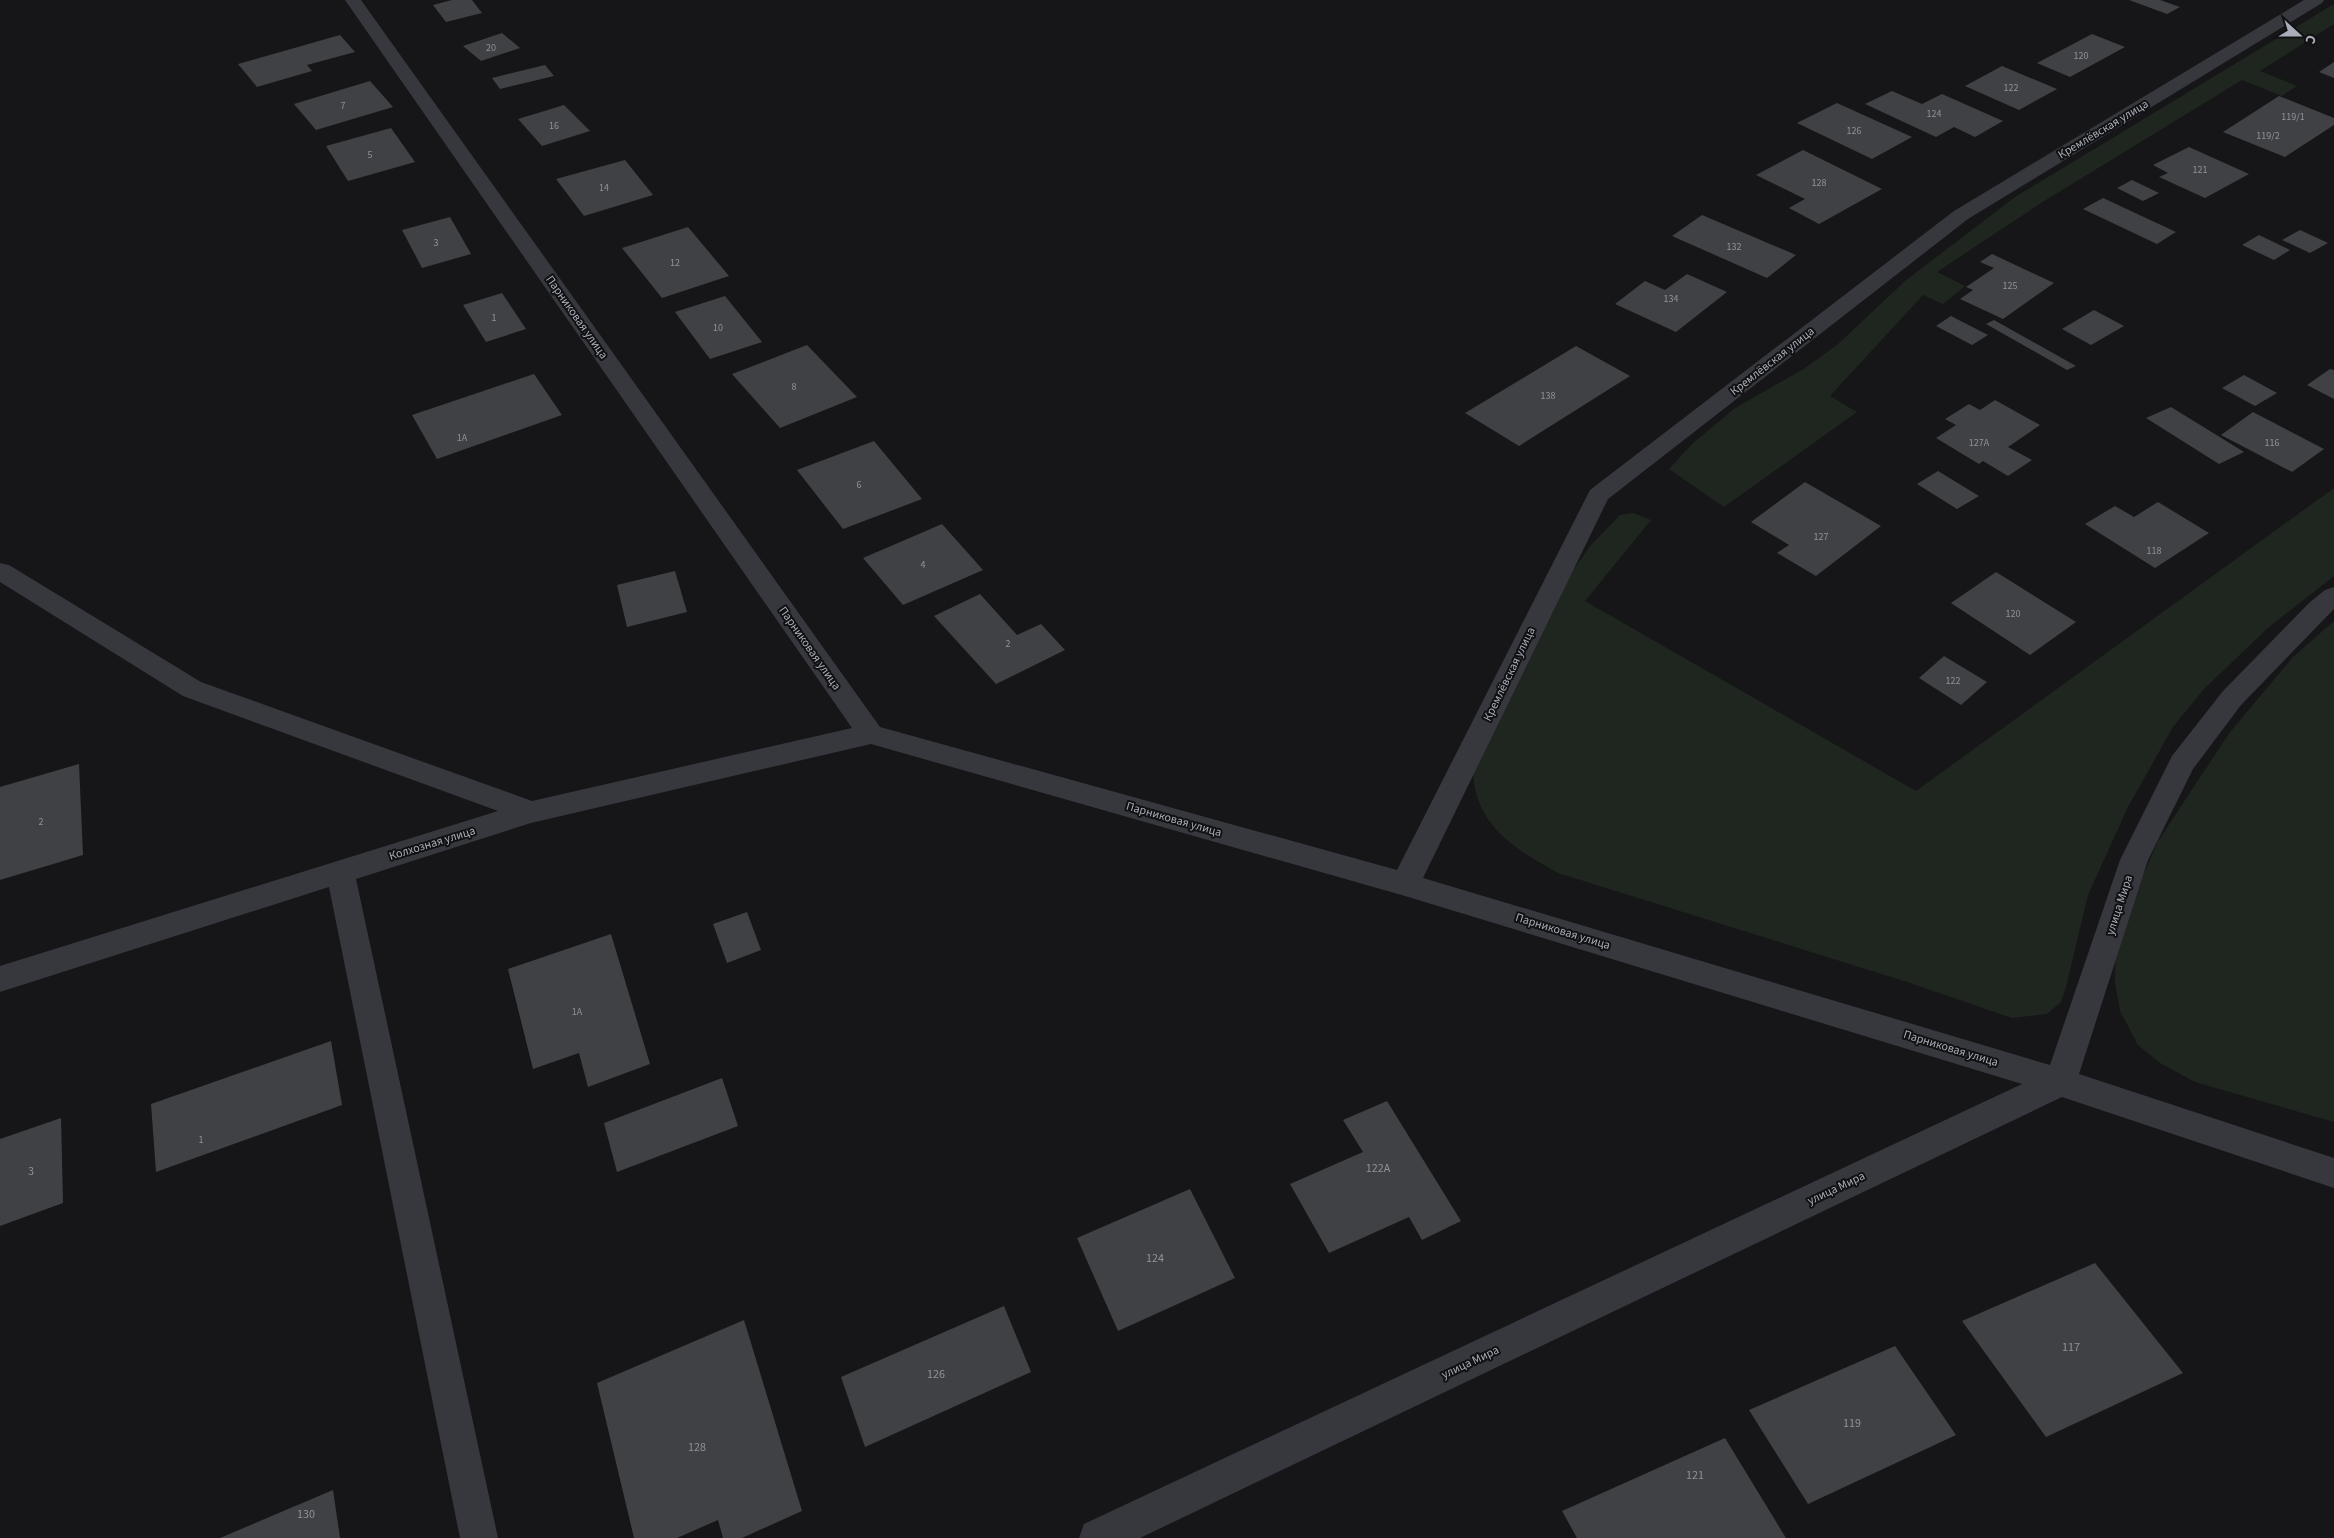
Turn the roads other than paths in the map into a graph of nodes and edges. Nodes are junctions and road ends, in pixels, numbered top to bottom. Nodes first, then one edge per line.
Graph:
1 (353, 0) edge
2 (2316, 0) edge
3 (0, 570) edge
4 (2334, 596) edge
5 (870, 734) junction
6 (531, 812) junction
7 (340, 872) junction
8 (1405, 884) junction
9 (0, 979) edge
10 (2060, 1082) junction
11 (2334, 1174) edge
12 (479, 1538) edge
13 (1098, 1538) edge

1 - 5 street, Парниковая улица
2 - 8 street, Кремлёвская улица
3 - 6 street
4 - 10 street, улица Мира
5 - 6 street, Колхозная улица
5 - 8 street, Парниковая улица
6 - 7 street, Колхозная улица
7 - 9 street, Колхозная улица
7 - 12 street
8 - 10 street, Парниковая улица
10 - 11 street, Парниковая улица
10 - 13 street, улица Мира

